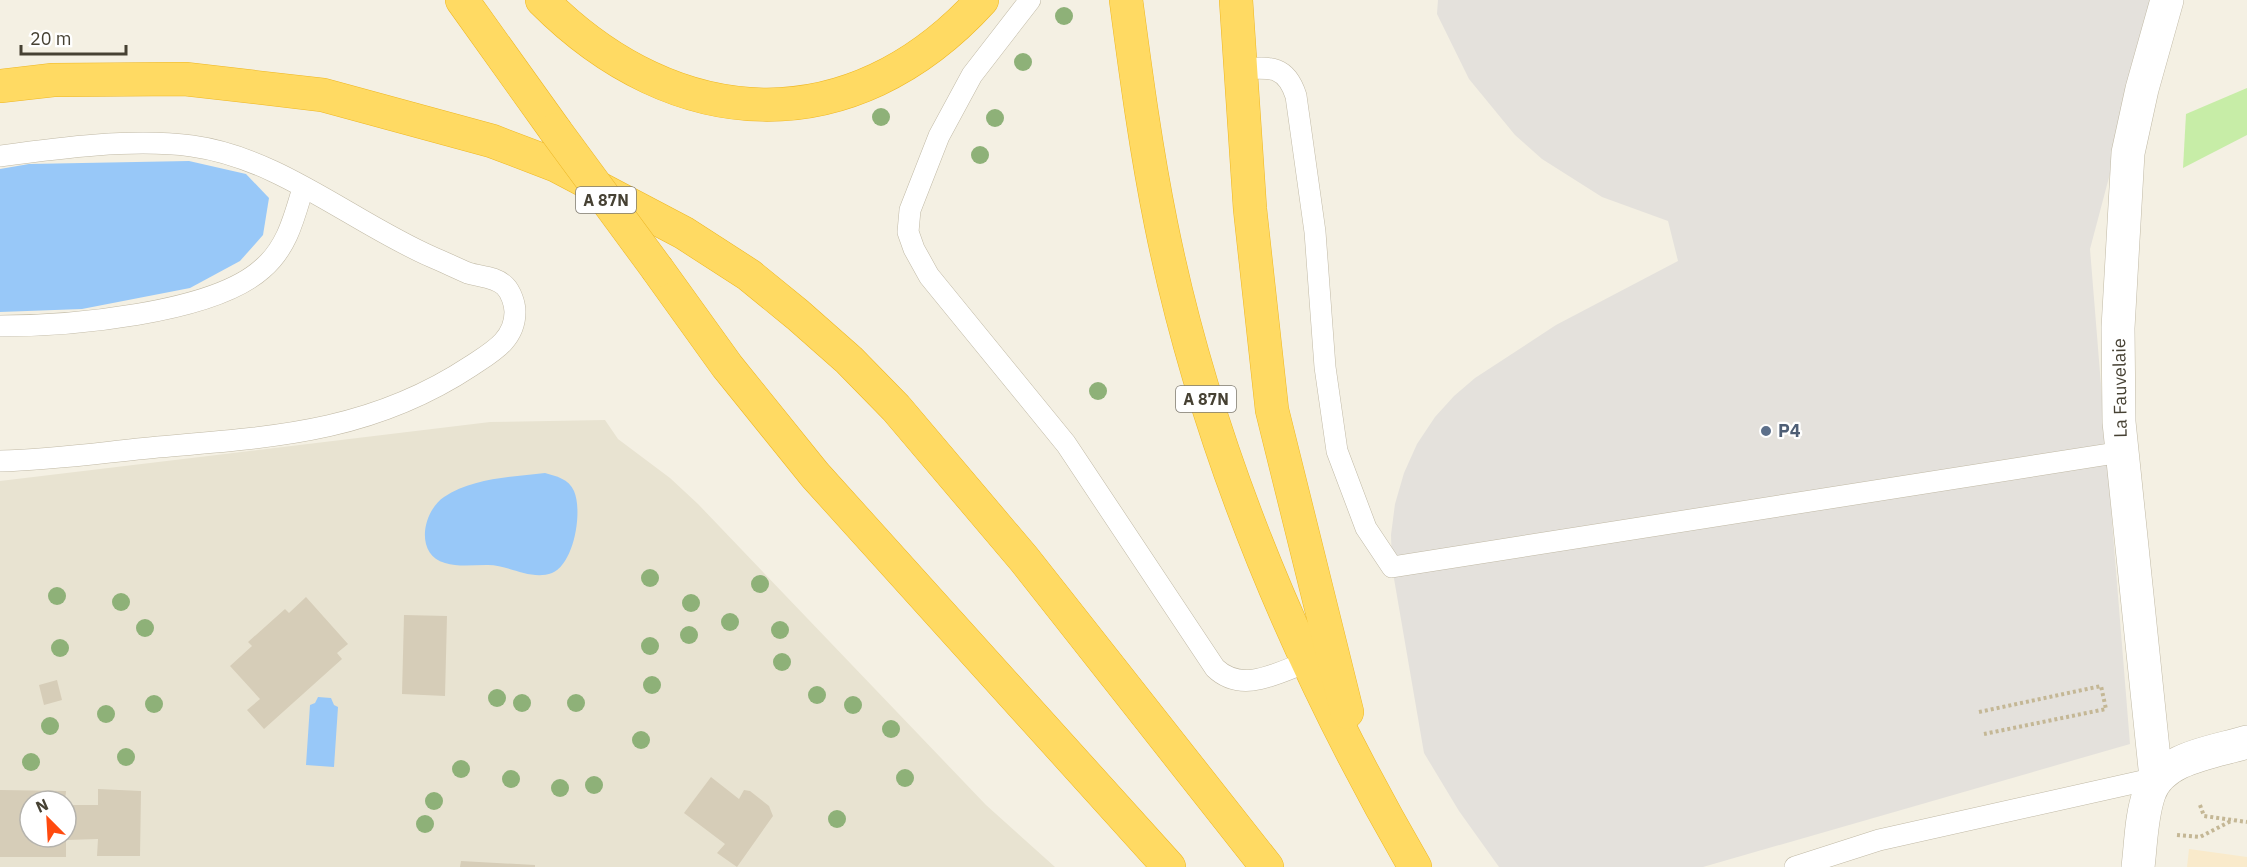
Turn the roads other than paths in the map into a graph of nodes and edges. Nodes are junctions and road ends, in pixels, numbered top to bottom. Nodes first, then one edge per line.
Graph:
1 (462, 0) edge
2 (542, 0) edge
3 (982, 0) edge
4 (1030, 0) edge
5 (1126, 0) edge
6 (1236, 0) edge
7 (2167, 0) edge
8 (1241, 69) junction
9 (0, 86) edge
10 (0, 156) edge
11 (303, 188) junction
12 (0, 326) edge
13 (2122, 452) junction
14 (0, 461) edge
15 (1307, 662) junction
16 (2247, 742) edge
17 (1364, 775) junction
18 (2156, 778) junction
19 (1169, 867) edge
20 (1267, 867) edge
21 (1415, 867) edge
22 (1796, 867) edge
23 (2138, 867) edge

1 - 19 highway, A 87N, bridge
2 - 3 highway
4 - 15 lane
5 - 15 highway, A 87N
6 - 8 highway
7 - 13 street, La Fauvelaie
8 - 13 lane
8 - 17 highway
9 - 20 highway
10 - 11 lane
11 - 12 lane
11 - 14 lane
13 - 18 street, La Fauvelaie
15 - 17 highway, A 87N
16 - 18 street
17 - 21 highway, A 87N
18 - 22 lane
18 - 23 street

